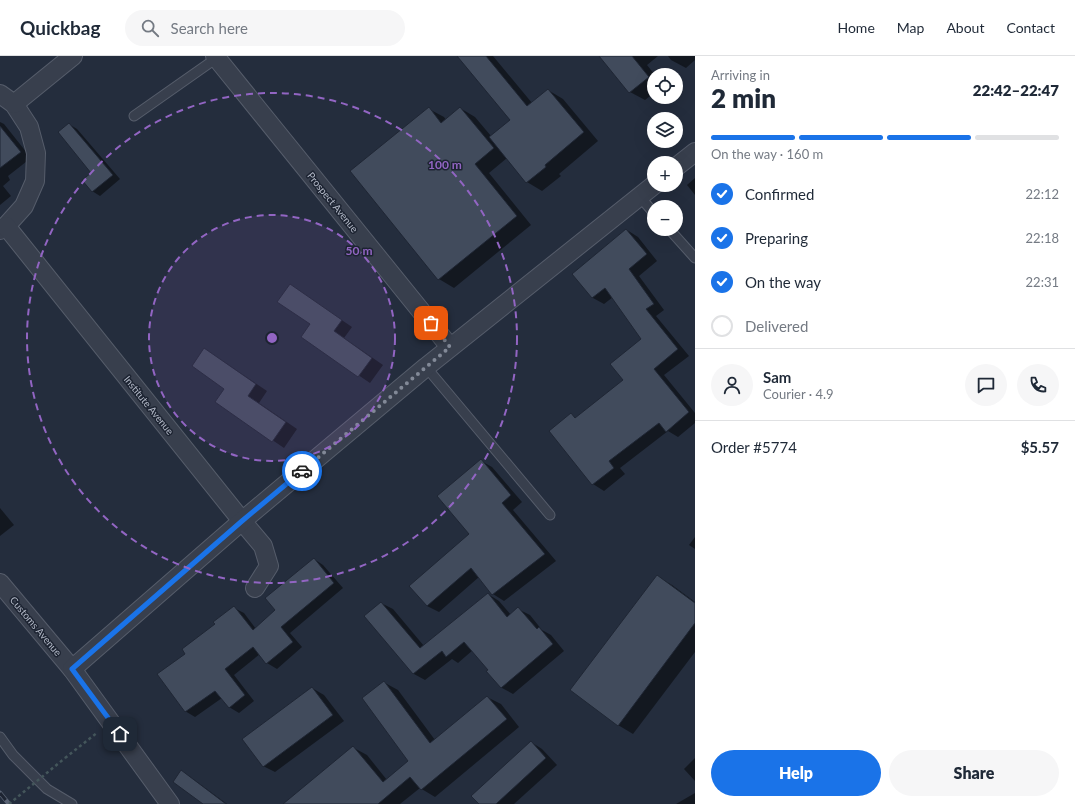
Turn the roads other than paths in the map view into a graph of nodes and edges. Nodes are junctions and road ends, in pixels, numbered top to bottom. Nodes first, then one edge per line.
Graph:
1 (73, 56) edge
2 (217, 57) edge
3 (7, 99) edge
4 (134, 116) dead end
5 (695, 152) edge
6 (683, 161) edge
7 (647, 190) edge
8 (639, 196) junction
9 (647, 205) edge
10 (3, 228) edge
11 (675, 236) edge
12 (695, 258) edge
13 (450, 347) junction
14 (426, 367) junction
15 (550, 515) dead end
16 (242, 521) junction
17 (0, 583) edge
18 (255, 588) dead end
19 (72, 669) junction
20 (0, 737) edge
21 (72, 804) edge
22 (170, 804) edge

1 - 3 street
2 - 4 lane
2 - 13 street, Prospect Avenue
3 - 10 street
5 - 6 street
7 - 8 street
8 - 9 lane
8 - 13 street
10 - 16 street, Institute Avenue
11 - 12 lane
13 - 14 street
14 - 15 lane
14 - 16 street
16 - 18 street, Institute Avenue
16 - 19 street
17 - 19 street, Customs Avenue
19 - 22 street, Customs Avenue
20 - 21 lane

